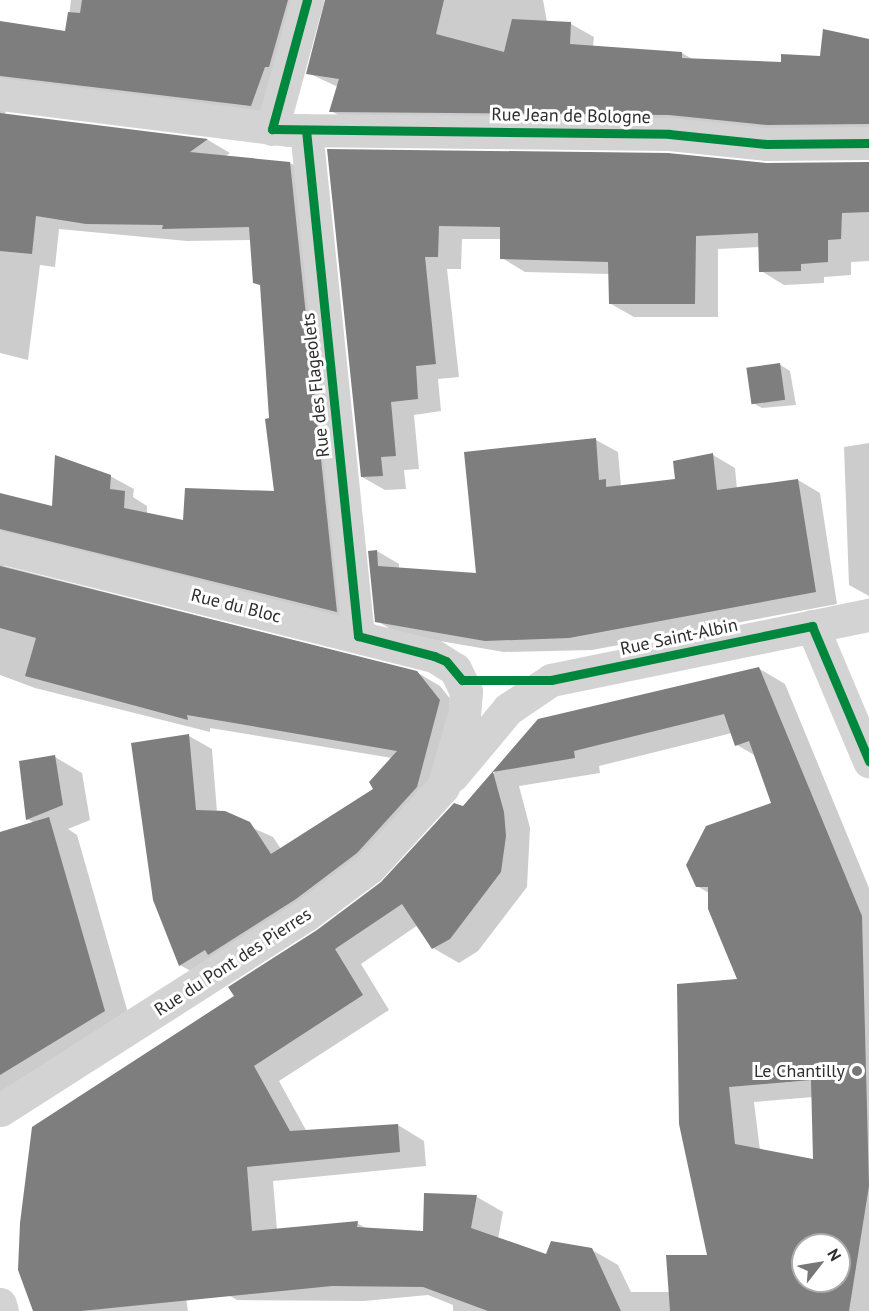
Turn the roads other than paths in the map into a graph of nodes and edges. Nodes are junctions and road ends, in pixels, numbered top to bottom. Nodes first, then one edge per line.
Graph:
1 (307, 0) edge
2 (0, 94) edge
3 (272, 129) junction
4 (306, 130) junction
5 (869, 143) edge
6 (0, 547) edge
7 (869, 615) edge
8 (812, 626) junction
9 (358, 636) junction
10 (462, 680) joint
11 (552, 680) joint
12 (869, 761) edge
13 (443, 787) junction
14 (0, 1110) edge
15 (0, 1304) edge
16 (2, 1311) edge

1 - 3 street
2 - 3 street, Rue Jean de Bologne
3 - 4 street, Rue Jean de Bologne
4 - 5 street, Rue Jean de Bologne
4 - 9 street, Rue des Flageolets
6 - 9 street, Rue du Bloc
7 - 8 street, Rue Saint-Albin
8 - 11 street, Rue Saint-Albin
8 - 12 street
9 - 10 street, Rue du Bloc
10 - 13 street, Rue du Pont des Pierres
11 - 13 street, Rue du Pont des Pierres
13 - 14 street, Rue du Pont des Pierres
15 - 16 street

